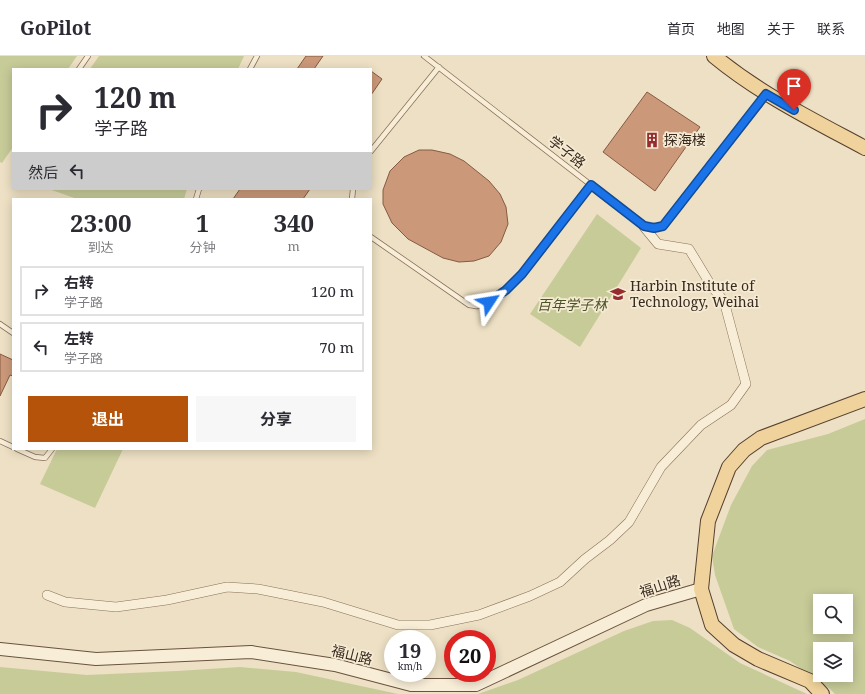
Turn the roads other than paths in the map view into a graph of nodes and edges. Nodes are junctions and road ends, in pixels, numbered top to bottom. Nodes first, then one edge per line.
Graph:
1 (88, 56) edge
2 (256, 56) edge
3 (424, 56) edge
4 (714, 56) edge
5 (439, 67) junction
6 (80, 68) edge
7 (250, 68) edge
8 (766, 94) junction
9 (865, 148) edge
10 (372, 150) edge
11 (591, 185) junction
12 (644, 227) dead end
13 (372, 238) edge
14 (0, 324) edge
15 (12, 332) edge
16 (865, 399) edge
17 (0, 441) edge
18 (12, 447) edge
19 (19, 450) edge
20 (51, 450) edge
21 (701, 589) junction
22 (47, 595) dead end
23 (0, 649) edge
24 (822, 694) edge

1 - 6 lane
2 - 7 lane
3 - 5 lane, 学子路
4 - 8 main road
5 - 10 lane
5 - 11 lane, 学子路
8 - 9 main road
8 - 11 lane, 学子路
11 - 13 lane
12 - 22 street
14 - 15 lane
16 - 21 main road
17 - 18 lane
19 - 20 lane
21 - 23 main road, 福山路
21 - 24 main road

